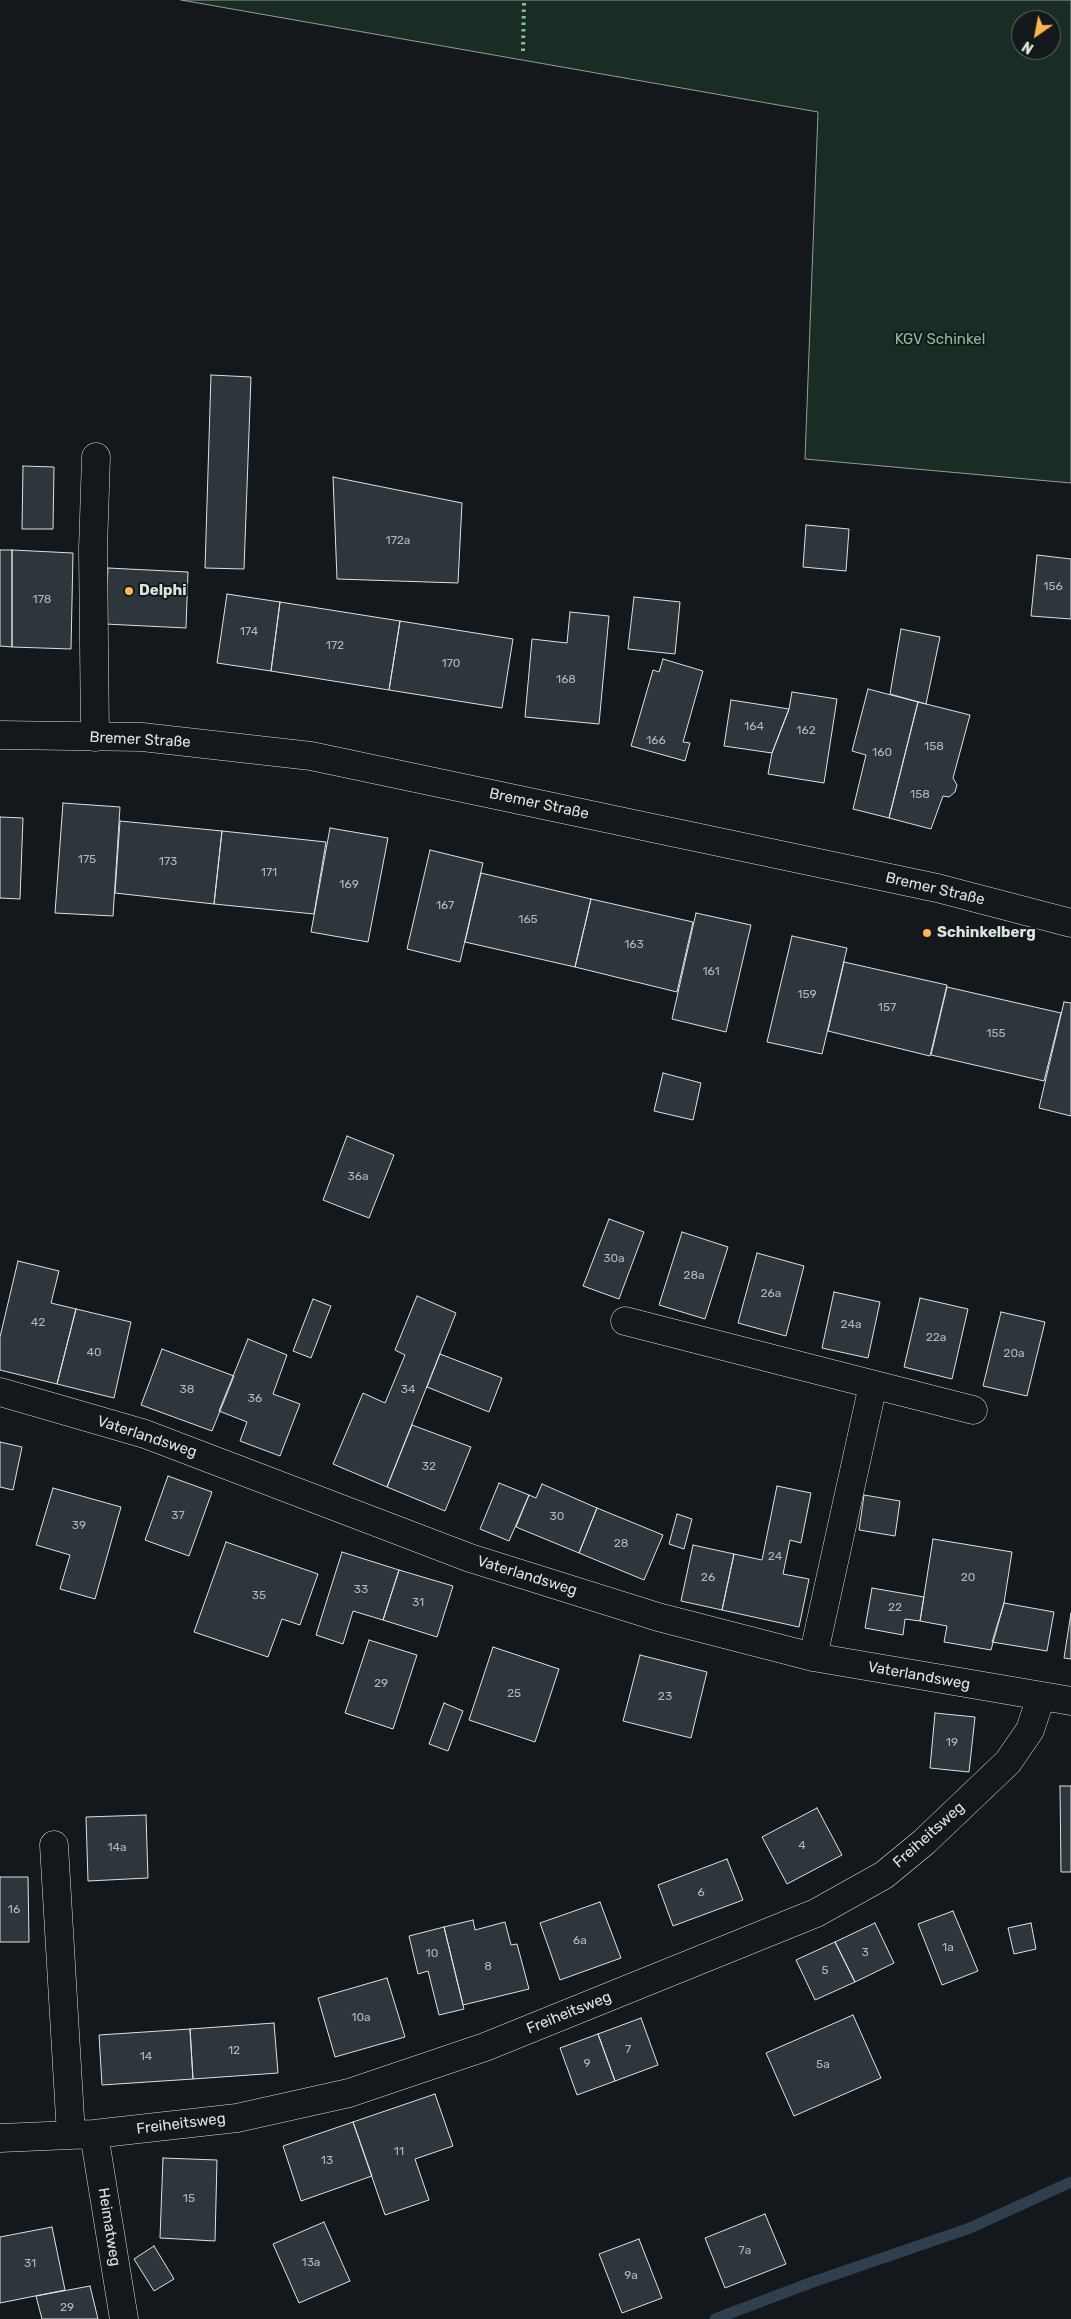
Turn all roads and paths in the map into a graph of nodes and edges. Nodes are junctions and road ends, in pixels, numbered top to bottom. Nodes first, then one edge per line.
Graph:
1 (96, 457) dead end
2 (0, 735) edge
3 (94, 737) junction
4 (1071, 923) edge
5 (626, 1321) dead end
6 (874, 1385) junction
7 (0, 1392) edge
8 (973, 1410) dead end
9 (813, 1658) junction
10 (1041, 1697) junction
11 (1071, 1701) edge
12 (54, 1845) dead end
13 (82, 2135) junction
14 (0, 2138) edge
15 (124, 2319) edge

1 - 3 street
2 - 3 street, Bremer Straße
3 - 4 street, Bremer Straße
5 - 6 street
6 - 8 street
6 - 9 street
7 - 9 street, Vaterlandsweg
9 - 10 street, Vaterlandsweg
10 - 11 street, Vaterlandsweg
10 - 13 street, Freiheitsweg
12 - 13 street, Heimatweg
13 - 14 street, Freiheitsweg
13 - 15 street, Heimatweg

